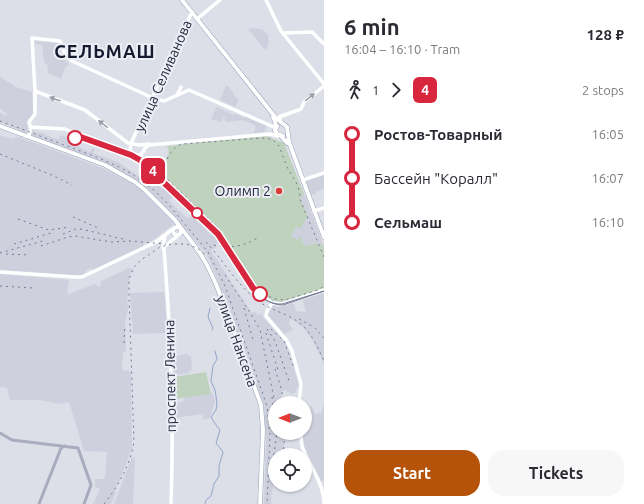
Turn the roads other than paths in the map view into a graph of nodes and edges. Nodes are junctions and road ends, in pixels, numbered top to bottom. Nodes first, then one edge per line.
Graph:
1 (181, 0) edge
2 (220, 0) edge
3 (266, 0) edge
4 (191, 12) junction
5 (197, 19) junction
6 (283, 33) junction
7 (60, 42) junction
8 (324, 44) edge
9 (80, 65) junction
10 (324, 85) edge
11 (181, 87) dead end
12 (35, 91) junction
13 (180, 92) junction
14 (152, 98) junction
15 (278, 126) junction
16 (0, 127) edge
17 (32, 127) junction
18 (288, 132) junction
19 (280, 136) junction
20 (28, 138) junction
21 (135, 143) junction
22 (144, 150) junction
23 (133, 154) junction
24 (142, 154) junction
25 (144, 161) junction
26 (324, 174) edge
27 (303, 180) junction
28 (324, 208) edge
29 (314, 211) junction
30 (176, 222) junction
31 (174, 228) junction
32 (180, 228) junction
33 (180, 234) junction
34 (185, 234) junction
35 (324, 236) edge
36 (167, 239) junction
37 (324, 241) edge
38 (156, 242) junction
39 (163, 249) junction
40 (0, 272) edge
41 (324, 290) edge
42 (272, 303) junction
43 (299, 396) edge
44 (302, 440) edge
45 (324, 497) edge
46 (170, 504) edge
47 (260, 504) edge
48 (324, 504) edge

1 - 4 main road
2 - 5 main road
3 - 6 main road
4 - 5 main road
4 - 14 main road, улица Селиванова
4 - 15 main road
5 - 15 main road
6 - 8 main road
6 - 10 main road
7 - 9 main road
7 - 9 main road
7 - 12 main road
9 - 14 main road
15 -> 10 main road
11 - 13 main road
12 - 17 main road
21 -> 12 main road
13 - 14 main road
13 - 15 main road
14 - 21 main road, улица Селиванова
15 - 18 main road
15 - 19 main road
15 - 21 main road
16 - 20 main road, улица Нансена
17 - 20 main road
17 - 20 main road
17 - 23 main road
18 - 19 main road
18 - 27 main road
19 - 22 main road
19 - 37 main road
20 - 30 main road, улица Нансена
21 - 22 main road
21 - 23 main road
22 - 24 main road
23 - 24 main road
23 - 25 main road
24 - 25 main road
25 - 42 main road
26 - 27 main road
27 - 29 main road
28 - 29 main road
29 - 35 main road
30 - 31 main road
30 - 32 main road, улица Нансена
31 - 32 main road
31 - 33 main road
31 - 36 main road
32 - 33 main road
32 - 34 main road, улица Нансена
33 - 34 main road
33 - 36 main road
34 - 47 main road, улица Нансена
36 - 38 main road
36 - 38 main road
36 - 39 main road, проспект Ленина
36 - 39 main road
38 - 40 main road
39 - 46 main road, проспект Ленина
41 - 42 main road
42 - 43 main road
44 - 45 main road
45 - 48 main road

